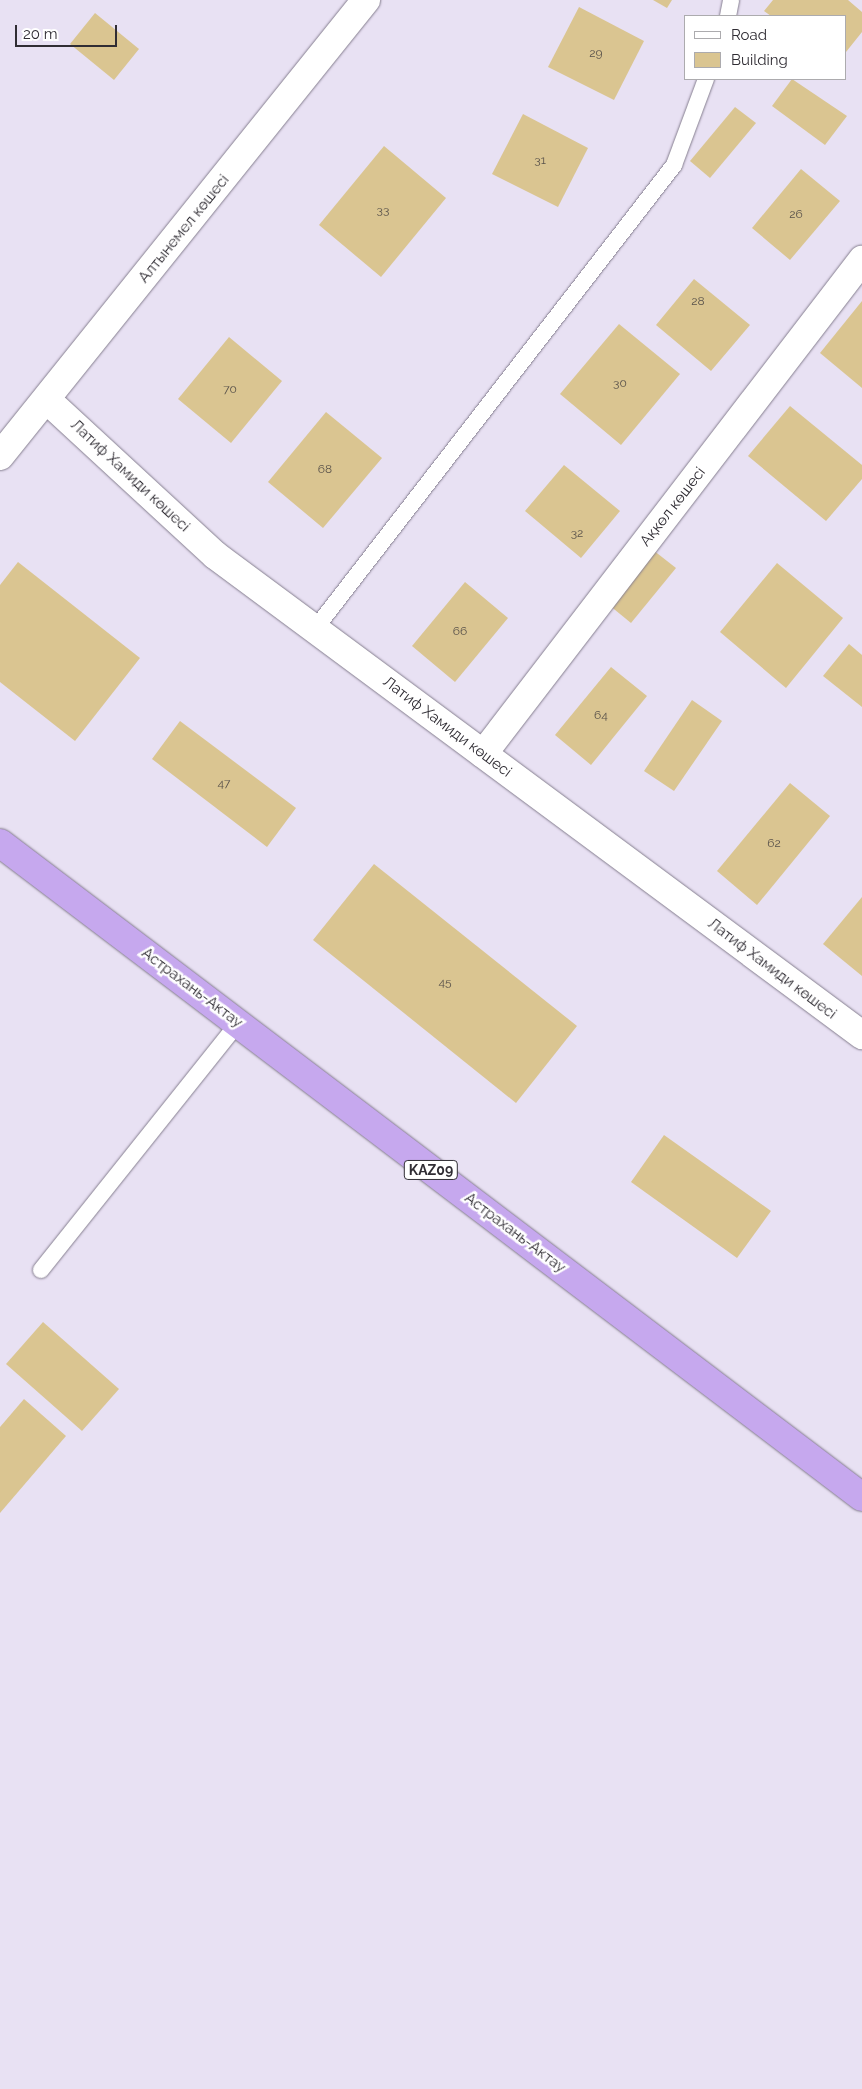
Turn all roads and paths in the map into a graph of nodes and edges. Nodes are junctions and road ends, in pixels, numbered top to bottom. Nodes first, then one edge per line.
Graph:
1 (366, 0) edge
2 (731, 0) edge
3 (728, 15) edge
4 (706, 80) edge
5 (862, 260) edge
6 (47, 400) junction
7 (0, 456) edge
8 (316, 629) junction
9 (483, 754) junction
10 (0, 843) edge
11 (238, 1023) junction
12 (862, 1035) edge
13 (41, 1270) dead end
14 (862, 1497) edge

1 - 6 street, Алтынемел көшесі
2 - 3 lane
4 - 8 lane
5 - 9 street, Ақкөл көшесі
6 - 7 street, Алтынемел көшесі
6 - 8 street, Латиф Хамиди көшесі
8 - 9 street, Латиф Хамиди көшесі
9 - 12 street, Латиф Хамиди көшесі
10 - 11 highway, Астрахань-Актау / KAZ09
11 - 13 lane
11 - 14 highway, Астрахань-Актау / KAZ09

